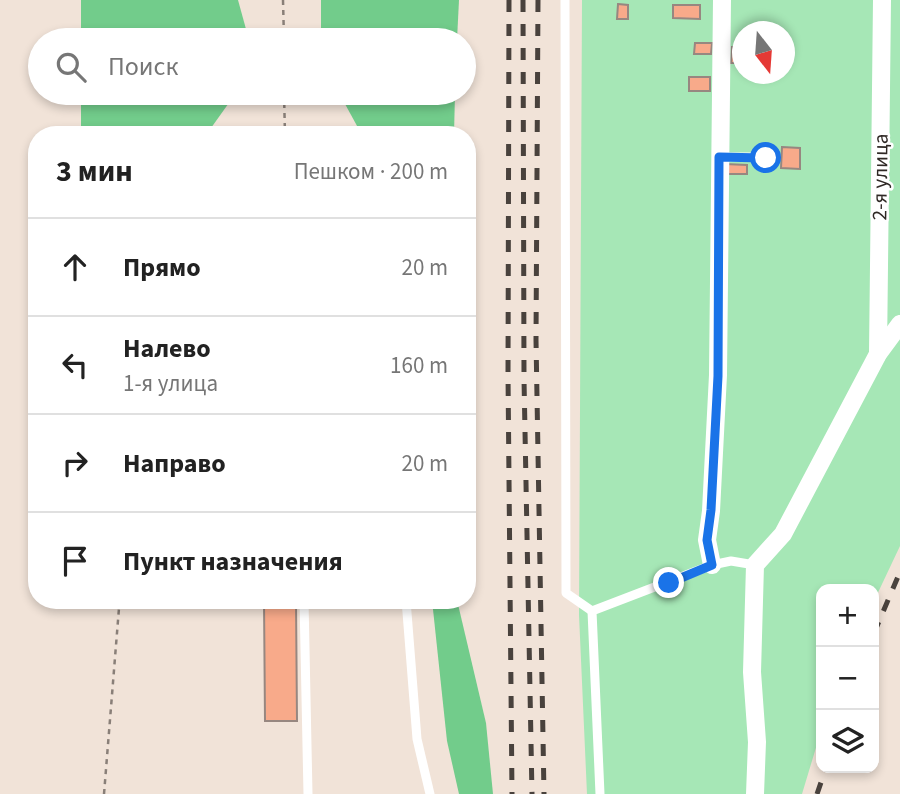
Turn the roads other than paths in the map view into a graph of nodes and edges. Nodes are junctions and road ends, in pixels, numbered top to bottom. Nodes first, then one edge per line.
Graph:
1 (565, 0) edge
2 (722, 0) edge
3 (882, 0) edge
4 (719, 157) junction
5 (766, 158) dead end
6 (900, 324) edge
7 (878, 354) junction
8 (712, 565) junction
9 (755, 565) junction
10 (304, 609) edge
11 (407, 609) edge
12 (592, 611) junction
13 (308, 794) edge
14 (430, 794) edge
15 (600, 794) edge
16 (755, 794) edge

1 - 12 lane
2 - 4 street
3 - 7 street, 2-я улица
4 - 5 lane
4 - 8 street
6 - 7 street
7 - 9 street
8 - 9 lane
8 - 12 lane
9 - 16 street
10 - 13 lane
11 - 14 lane
12 - 15 lane

